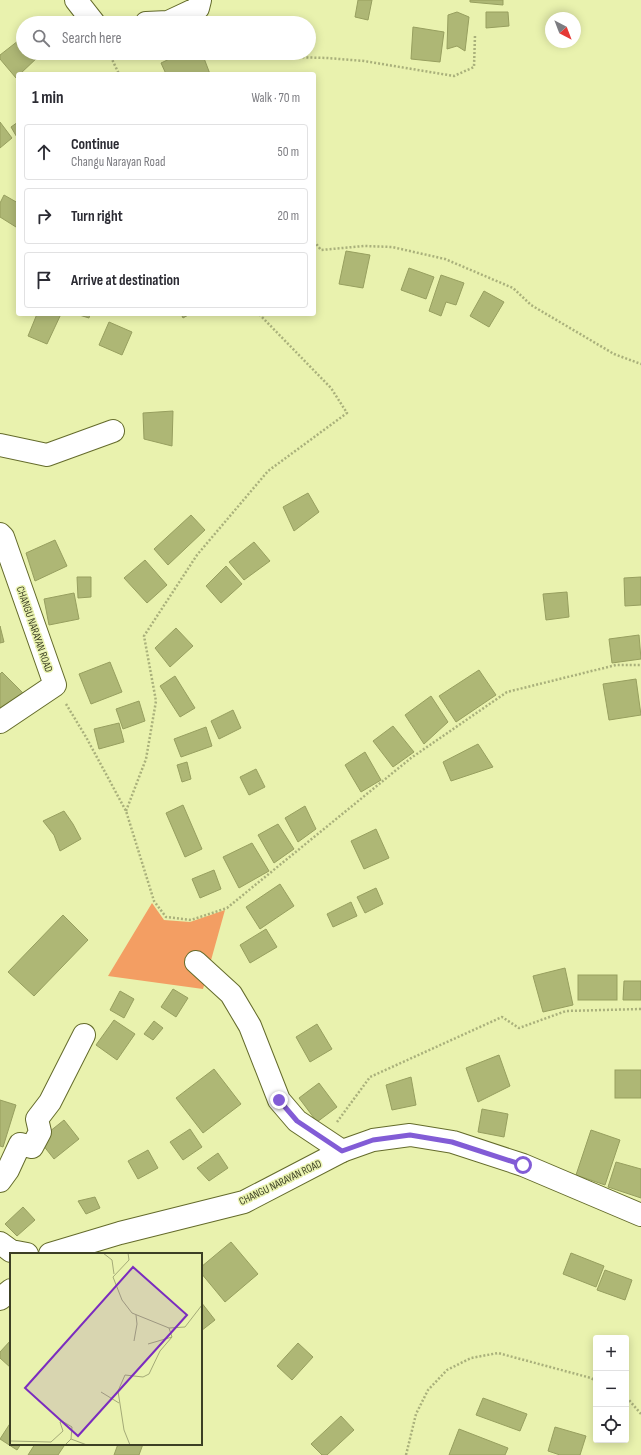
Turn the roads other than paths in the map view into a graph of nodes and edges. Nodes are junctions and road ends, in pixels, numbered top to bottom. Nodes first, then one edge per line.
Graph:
1 (76, 0) edge
2 (200, 0) edge
3 (89, 16) edge
4 (181, 16) edge
5 (113, 431) dead end
6 (0, 445) edge
7 (0, 534) edge
8 (0, 722) edge
9 (196, 962) dead end
10 (84, 1035) dead end
11 (342, 1151) junction
12 (0, 1181) edge
13 (641, 1215) edge
14 (0, 1242) edge
15 (22, 1253) edge
16 (53, 1253) edge
17 (10, 1291) edge
18 (0, 1299) edge

1 - 3 main road
2 - 4 main road
5 - 6 main road
7 - 8 main road, CHANGU NARAYAN ROAD
9 - 11 main road
10 - 12 main road
11 - 13 main road, CHANGU NARAYAN ROAD
11 - 16 main road, CHANGU NARAYAN ROAD
14 - 15 main road
17 - 18 main road

